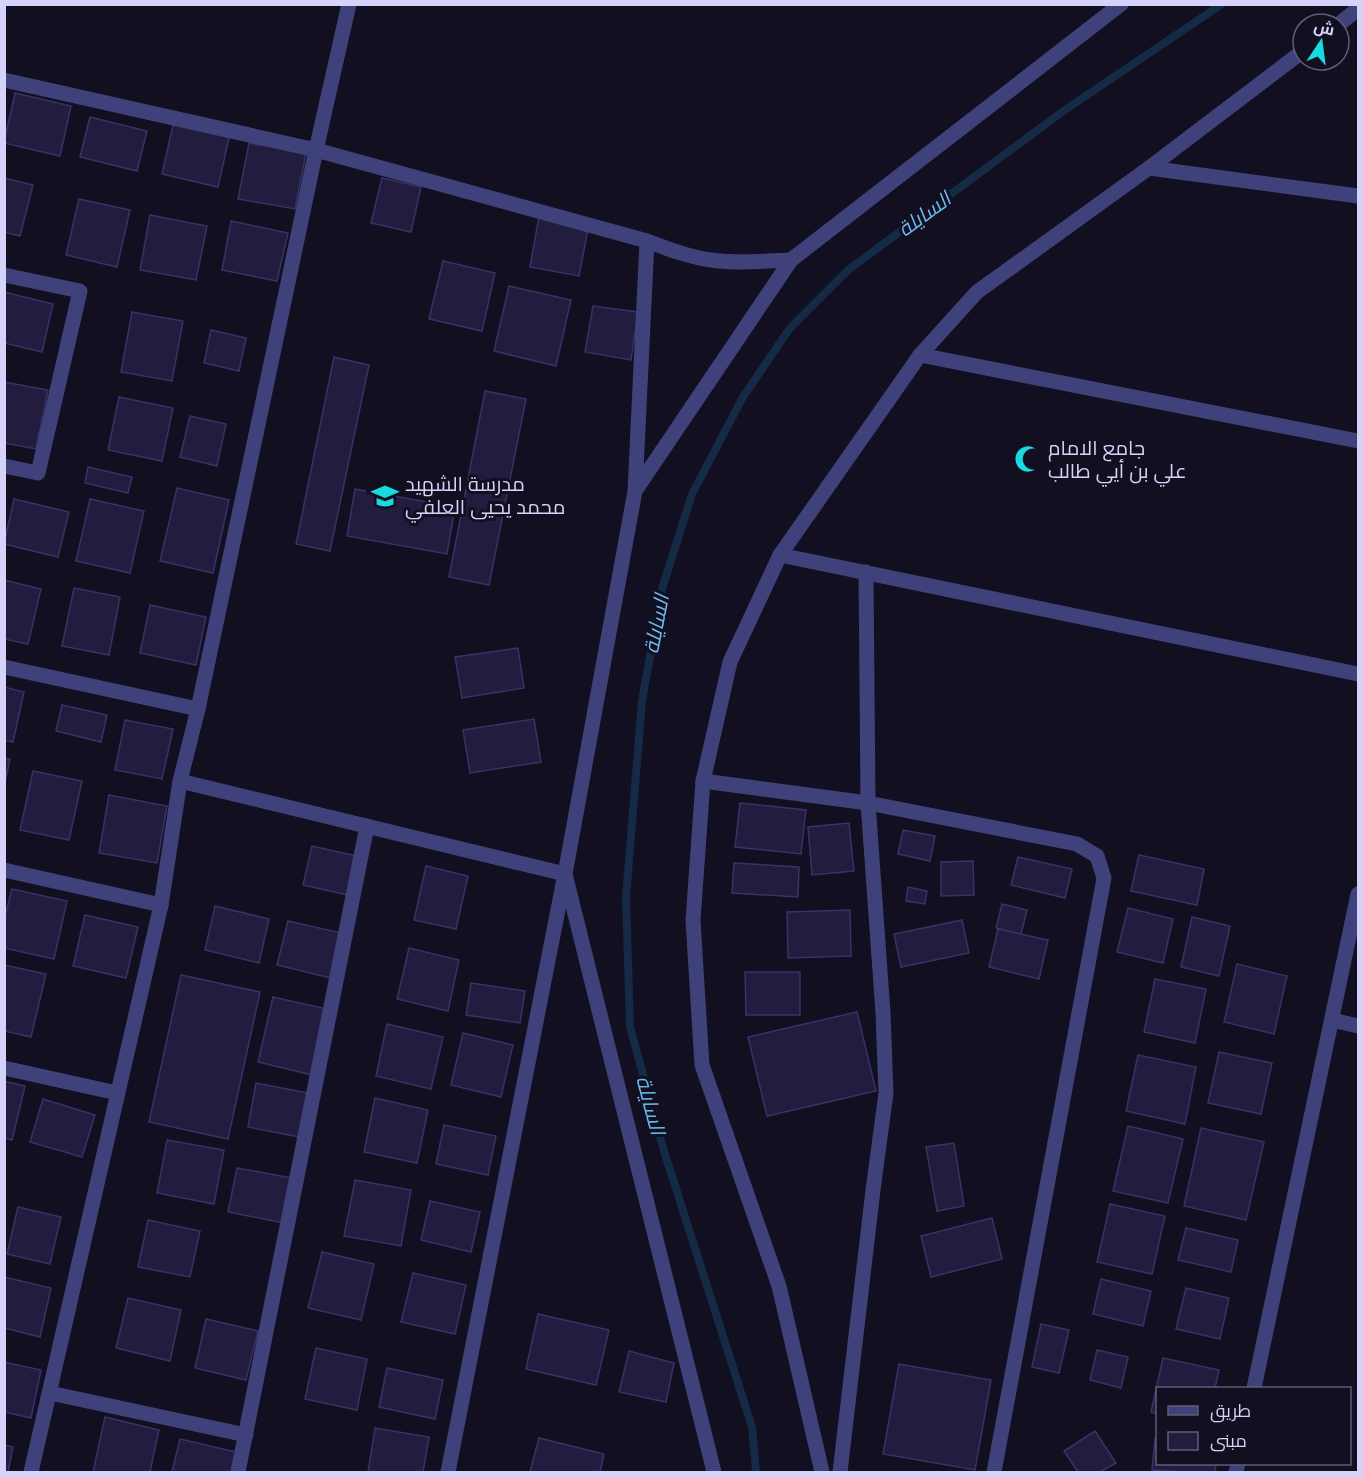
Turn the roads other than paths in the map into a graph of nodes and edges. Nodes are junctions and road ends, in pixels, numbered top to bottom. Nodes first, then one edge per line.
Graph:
1 (349, 4) edge
2 (1121, 4) edge
3 (1291, 60) edge
4 (4, 80) edge
5 (316, 150) junction
6 (1149, 168) junction
7 (1359, 196) edge
8 (647, 241) junction
9 (791, 260) junction
10 (4, 274) edge
11 (920, 355) junction
12 (1359, 441) edge
13 (4, 466) edge
14 (635, 491) junction
15 (780, 555) junction
16 (866, 572) junction
17 (4, 668) edge
18 (1359, 674) edge
19 (198, 710) junction
20 (180, 781) junction
21 (703, 781) junction
22 (868, 803) junction
23 (367, 826) junction
24 (4, 870) edge
25 (565, 874) junction
26 (1359, 894) edge
27 (161, 904) junction
28 (1332, 1020) junction
29 (1359, 1026) edge
30 (4, 1068) edge
31 (117, 1093) junction
32 (1254, 1387) edge
33 (50, 1393) junction
34 (246, 1435) junction
35 (31, 1473) edge
36 (238, 1473) edge
37 (448, 1473) edge
38 (714, 1473) edge
39 (822, 1473) edge
40 (840, 1473) edge
41 (994, 1473) edge

1 - 5 street
2 - 9 street
3 - 6 street
4 - 5 street
5 - 8 street
5 - 19 street
6 - 7 street
6 - 11 street
8 - 9 street
8 - 14 street
9 - 14 street
10 - 13 street
11 - 12 street
11 - 15 street
14 - 25 street
15 - 16 street
15 - 21 street
16 - 18 street
16 - 22 street
17 - 19 street
19 - 20 street
20 - 23 street
20 - 27 street
21 - 22 street
21 - 39 street
22 - 40 street
22 - 41 street
23 - 25 street
23 - 34 street
24 - 27 street
25 - 37 street
25 - 38 street
26 - 28 street
27 - 31 street
28 - 29 street
28 - 32 street
30 - 31 street
31 - 33 street
33 - 34 street
33 - 35 street
34 - 36 street

